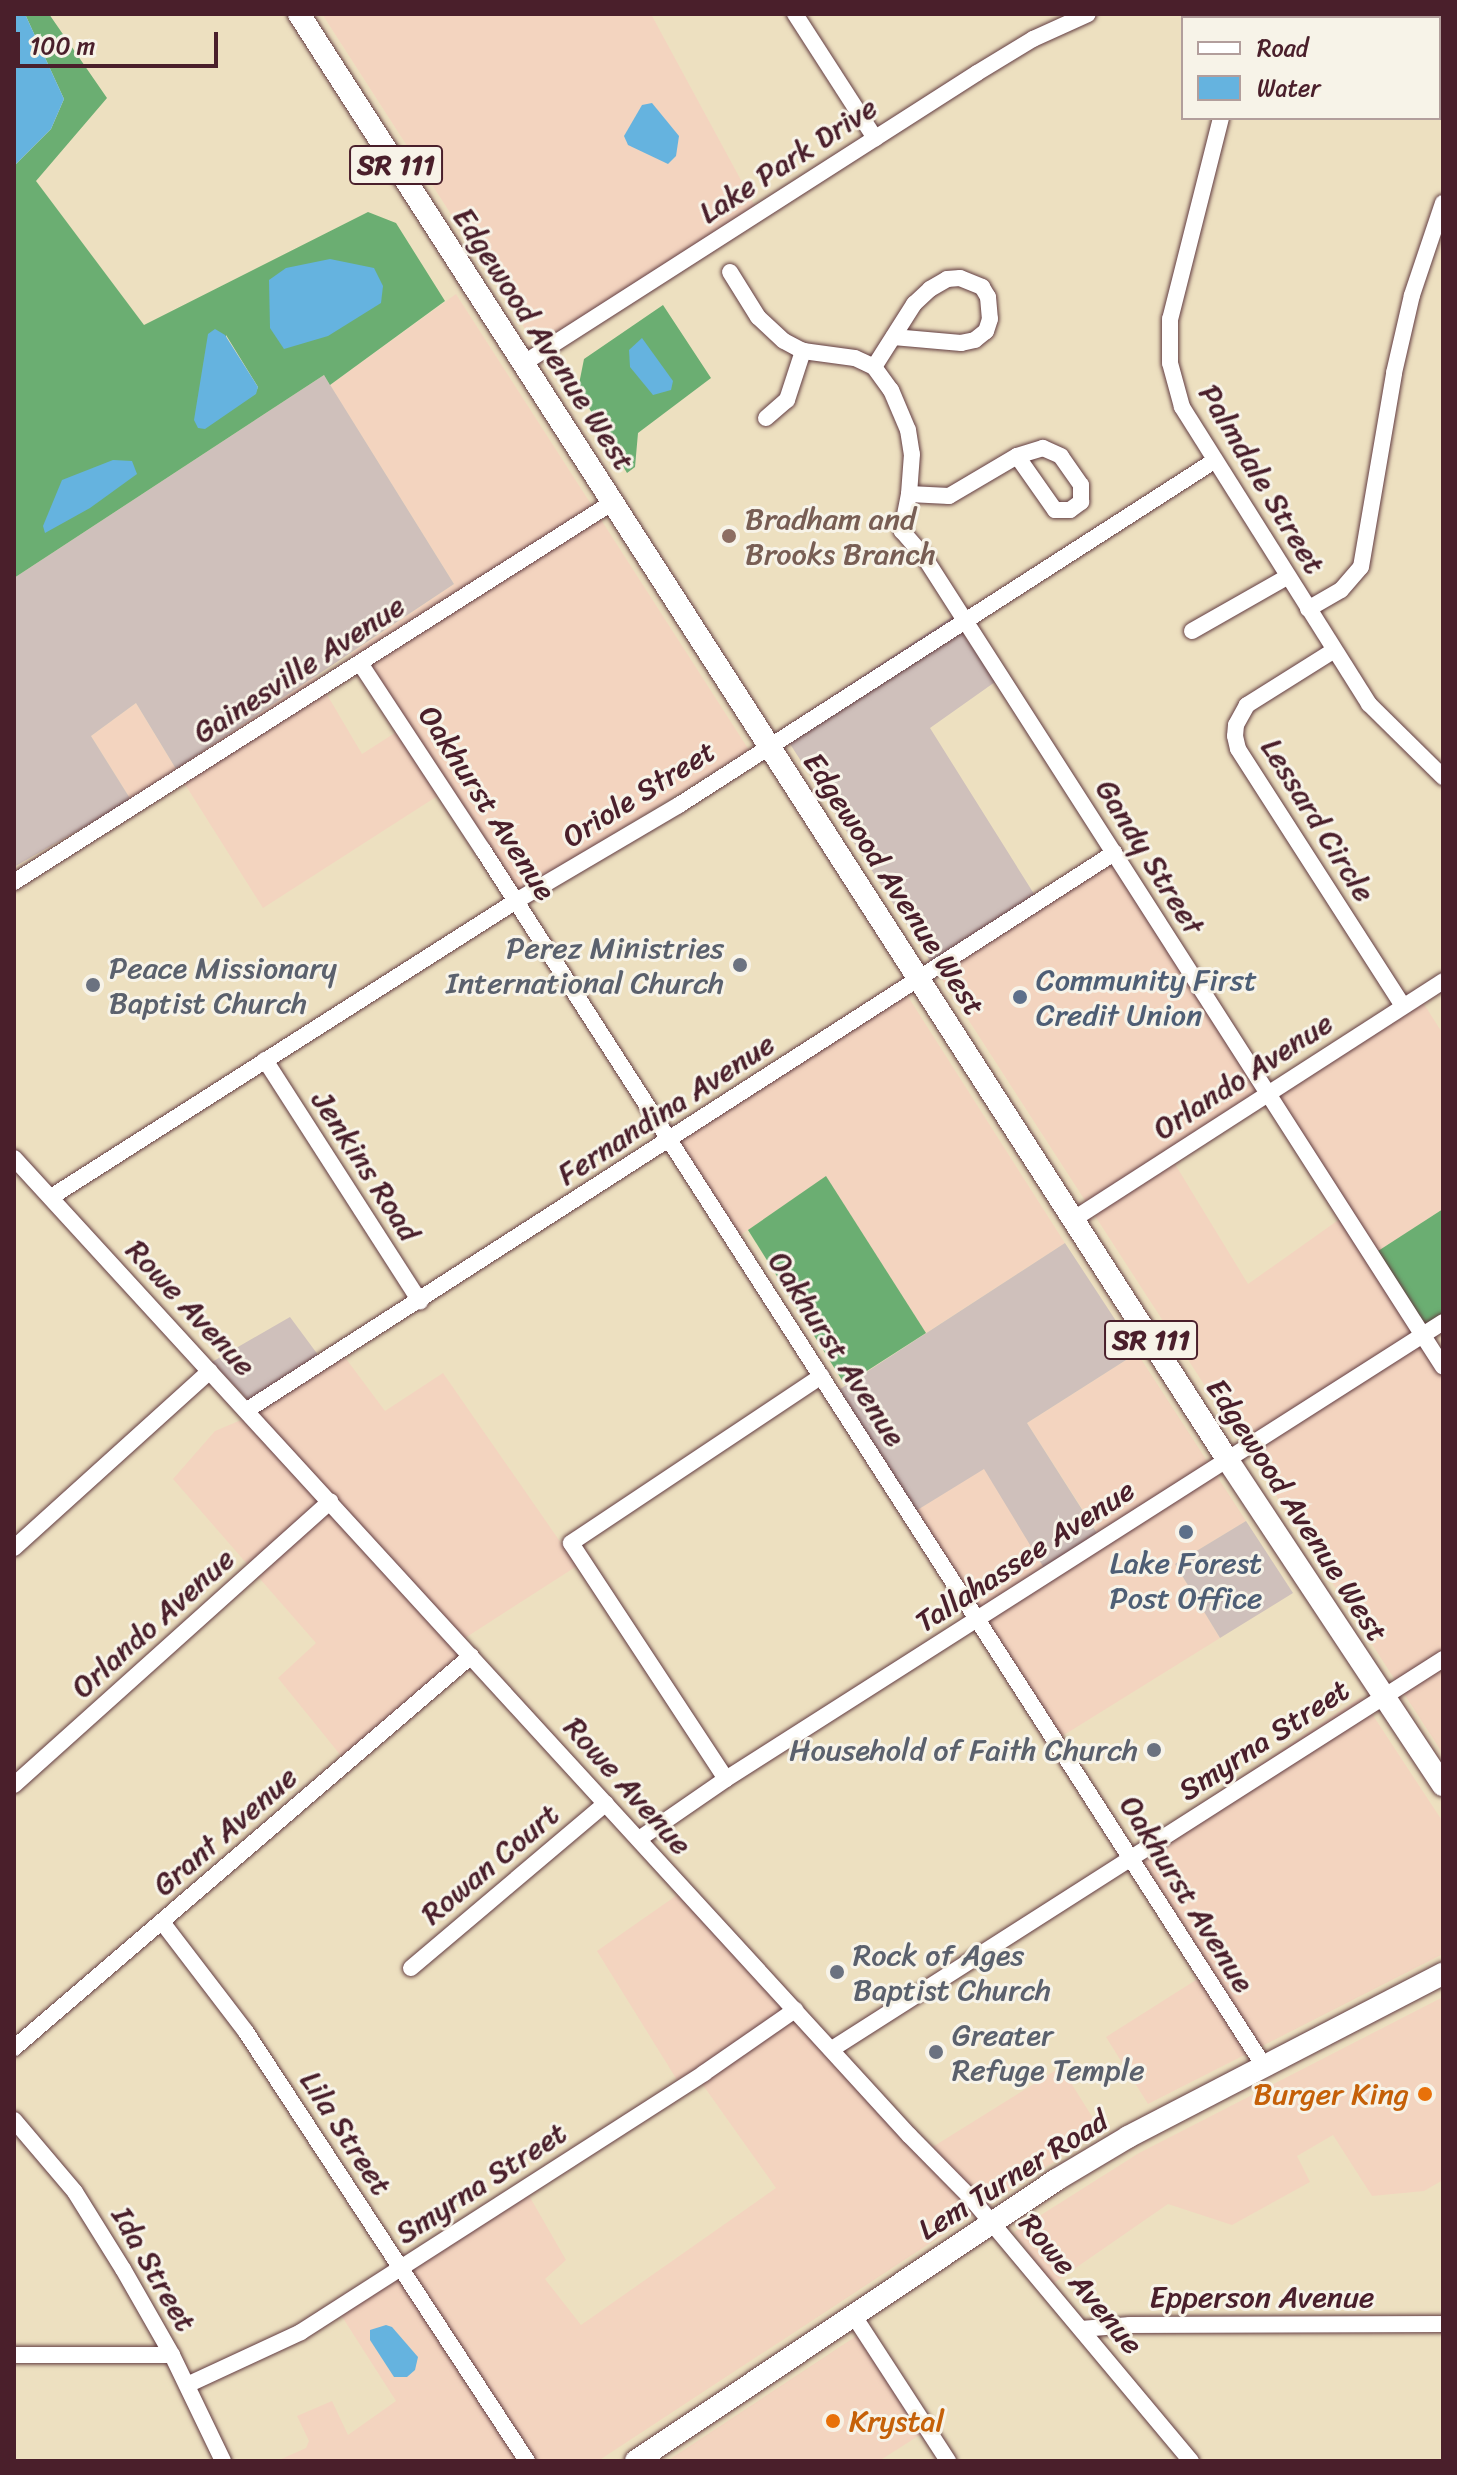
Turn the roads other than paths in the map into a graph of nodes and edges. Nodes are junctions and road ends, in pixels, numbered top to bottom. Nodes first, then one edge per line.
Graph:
1 (299, 14) edge
2 (795, 14) edge
3 (1088, 14) edge
4 (1220, 120) edge
5 (875, 138) junction
6 (1443, 203) edge
7 (730, 272) dead end
8 (893, 337) junction
9 (803, 351) junction
10 (524, 363) junction
11 (874, 367) junction
12 (766, 418) dead end
13 (1017, 456) dead end
14 (1214, 461) junction
15 (909, 494) junction
16 (613, 502) junction
17 (1287, 577) junction
18 (1308, 609) junction
19 (964, 619) junction
20 (1192, 631) dead end
21 (1333, 651) junction
22 (360, 663) junction
23 (771, 747) junction
24 (1443, 777) edge
25 (1114, 853) junction
26 (14, 882) edge
27 (516, 901) junction
28 (919, 979) junction
29 (1443, 981) edge
30 (1403, 1006) junction
31 (265, 1060) junction
32 (1269, 1093) junction
33 (669, 1139) junction
34 (17, 1168) edge
35 (51, 1197) junction
36 (1074, 1219) junction
37 (420, 1301) junction
38 (1443, 1322) edge
39 (1423, 1335) junction
40 (1443, 1367) edge
41 (210, 1371) junction
42 (821, 1376) junction
43 (247, 1410) junction
44 (1227, 1459) junction
45 (330, 1501) junction
46 (14, 1548) edge
47 (978, 1620) junction
48 (471, 1656) junction
49 (1443, 1659) edge
50 (1384, 1696) junction
51 (726, 1779) junction
52 (14, 1785) edge
53 (1443, 1785) edge
54 (606, 1803) junction
55 (639, 1839) junction
56 (1131, 1858) junction
57 (162, 1922) junction
58 (411, 1968) dead end
59 (1443, 1974) edge
60 (795, 2010) junction
61 (14, 2048) edge
62 (832, 2049) junction
63 (1264, 2066) junction
64 (14, 2120) edge
65 (992, 2222) junction
66 (401, 2268) junction
67 (854, 2316) junction
68 (1443, 2324) edge
69 (1081, 2329) junction
70 (14, 2355) edge
71 (172, 2355) junction
72 (187, 2385) junction
73 (223, 2461) edge
74 (527, 2461) edge
75 (636, 2461) edge
76 (948, 2461) edge
77 (1191, 2461) edge

1 - 10 main road, Edgewood Avenue West / SR 111
2 - 5 street
3 - 5 street, Lake Park Drive
4 - 14 street, Palmdale Street
5 - 10 street, Lake Park Drive
6 - 18 street
7 - 9 street
8 - 8 street
8 - 11 street
9 - 11 street
9 - 12 street
10 - 16 main road, Edgewood Avenue West / SR 111
11 - 15 street, Gandy Street
13 - 15 street
14 - 17 street, Palmdale Street
14 - 19 street, Oriole Street
15 - 19 street, Gandy Street
16 - 22 street, Gainesville Avenue
16 - 23 main road, Edgewood Avenue West / SR 111
17 - 18 street, Palmdale Street
17 - 20 street
18 - 21 street, Palmdale Street
19 - 23 street, Oriole Street
19 - 25 street, Gandy Street
21 - 24 street, Palmdale Street
21 - 30 street, Lessard Circle
22 - 26 street, Gainesville Avenue
22 - 27 street, Oakhurst Avenue
23 - 27 street, Oriole Street
23 - 28 main road, Edgewood Avenue West / SR 111
25 - 28 street, Fernandina Avenue
25 - 32 street, Gandy Street
27 - 31 street, Oriole Street
27 - 33 street, Oakhurst Avenue
28 - 33 street, Fernandina Avenue
28 - 36 main road, Edgewood Avenue West / SR 111
29 - 30 street, Orlando Avenue
30 - 32 street, Orlando Avenue
31 - 35 street, Oriole Street
31 - 37 street, Jenkins Road
32 - 36 street, Orlando Avenue
32 - 39 street, Gandy Street
33 - 37 street, Fernandina Avenue
33 - 42 street, Oakhurst Avenue
34 - 35 street, Rowe Avenue
35 - 41 street, Rowe Avenue
36 - 44 main road, Edgewood Avenue West / SR 111
37 - 43 street, Fernandina Avenue
38 - 39 street, Tallahassee Avenue
39 - 40 street, Gandy Street
39 - 44 street, Tallahassee Avenue
41 - 43 street, Rowe Avenue
41 - 46 street
42 - 47 street, Oakhurst Avenue
42 - 51 street
43 - 45 street, Rowe Avenue
44 - 47 street, Tallahassee Avenue
44 - 50 main road, Edgewood Avenue West / SR 111
45 - 48 street, Rowe Avenue
45 - 52 street, Orlando Avenue
47 - 51 street, Tallahassee Avenue
47 - 56 street, Oakhurst Avenue
48 - 54 street, Rowe Avenue
48 - 57 street, Grant Avenue
49 - 50 street, Smyrna Street
50 - 53 main road, Edgewood Avenue West / SR 111
50 - 56 street, Smyrna Street
51 - 55 street, Tallahassee Avenue
54 - 55 street, Rowe Avenue
54 - 58 street, Rowan Court
55 - 60 street, Rowe Avenue
56 - 62 street, Smyrna Street
56 - 63 street, Oakhurst Avenue
57 - 61 street, Grant Avenue
57 - 66 street, Lila Street
59 - 63 main road, Lem Turner Road
60 - 62 street, Rowe Avenue
60 - 66 street, Smyrna Street
62 - 65 street, Rowe Avenue
63 - 65 main road, Lem Turner Road
64 - 71 street, Ida Street
65 - 67 main road, Lem Turner Road
65 - 69 street, Rowe Avenue
66 - 72 street, Smyrna Street
66 - 74 street, Lila Street
67 - 75 main road, Lem Turner Road
67 - 76 street
68 - 69 street, Epperson Avenue
69 - 77 street, Rowe Avenue
70 - 71 street
71 - 72 street, Ida Street
72 - 73 street, Ida Street

